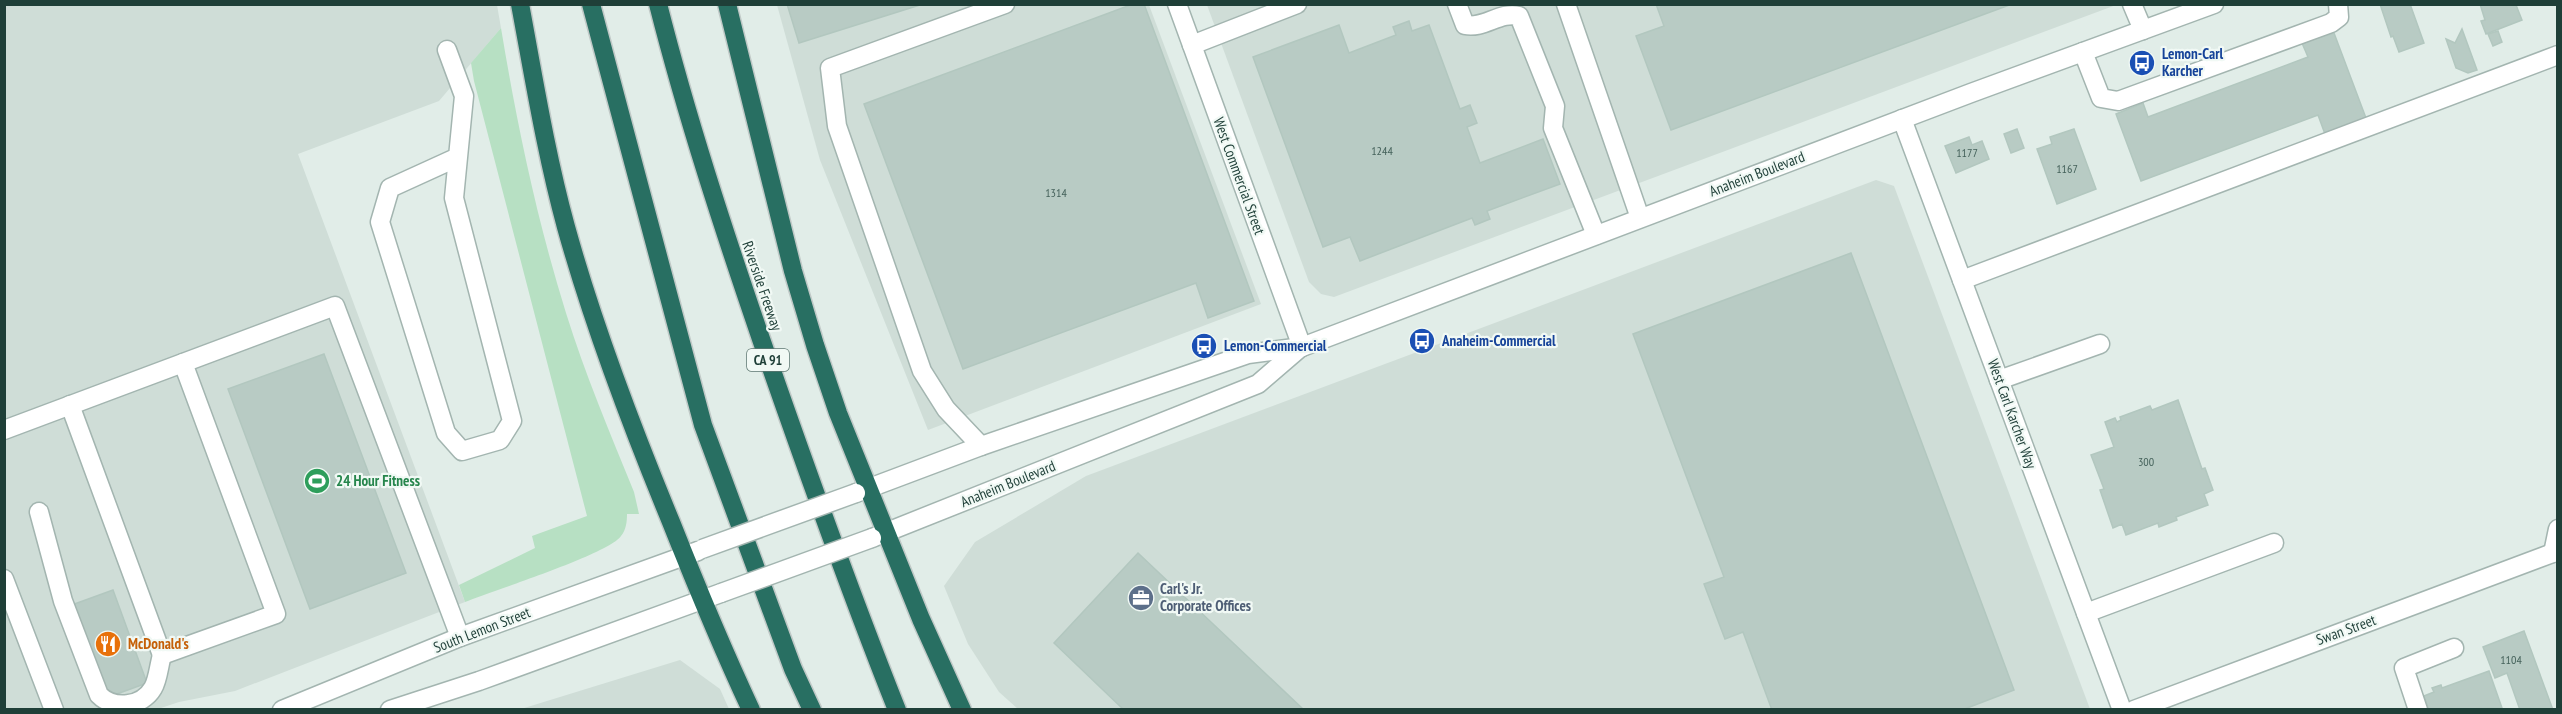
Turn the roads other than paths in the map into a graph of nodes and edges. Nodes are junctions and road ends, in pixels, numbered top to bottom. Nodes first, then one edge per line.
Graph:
1 (520, 4) edge
2 (591, 4) edge
3 (658, 4) edge
4 (727, 4) edge
5 (1005, 4) edge
6 (1177, 4) edge
7 (1297, 4) edge
8 (1457, 4) edge
9 (1566, 4) edge
10 (2132, 4) edge
11 (2338, 4) edge
12 (2204, 6) edge
13 (2143, 30) junction
14 (1192, 45) junction
15 (447, 50) dead end
16 (2083, 52) junction
17 (2558, 55) edge
18 (1902, 119) junction
19 (458, 157) junction
20 (1640, 218) junction
21 (1596, 235) junction
22 (1962, 280) junction
23 (2100, 344) dead end
24 (1302, 347) junction
25 (183, 363) junction
26 (1999, 380) junction
27 (70, 405) junction
28 (4, 430) edge
29 (981, 446) junction
30 (862, 491) junction
31 (39, 512) dead end
32 (2558, 529) edge
33 (879, 535) junction
34 (2274, 543) dead end
35 (693, 552) junction
36 (2555, 552) edge
37 (4, 579) edge
38 (702, 600) junction
39 (2086, 613) junction
40 (460, 637) junction
41 (2454, 648) dead end
42 (162, 655) junction
43 (54, 710) edge
44 (282, 710) edge
45 (390, 710) edge
46 (751, 710) edge
47 (812, 710) edge
48 (897, 710) edge
49 (962, 710) edge
50 (2122, 710) edge
51 (2134, 710) edge
52 (2418, 710) edge

1 - 35 highway
2 - 47 highway
3 - 48 highway, Riverside Freeway / CA 91
4 - 30 highway
5 - 29 street
6 - 14 street, West Commercial Street
7 - 14 street
8 - 21 street
9 - 20 street
10 - 13 street
11 - 16 street
12 - 13 street, Anaheim Boulevard
13 - 16 street, Anaheim Boulevard
14 - 24 street, West Commercial Street
15 - 19 street
16 - 18 street, Anaheim Boulevard
17 - 22 street
18 - 20 street, Anaheim Boulevard
18 - 22 street, West Carl Karcher Way
19 - 19 street
20 - 21 street, Anaheim Boulevard
21 - 24 street, Anaheim Boulevard
22 - 26 street, West Carl Karcher Way
23 - 26 street
24 - 29 street, Anaheim Boulevard
24 - 33 street, Anaheim Boulevard
25 - 27 street
25 - 40 street
25 - 42 street
26 - 39 street, West Carl Karcher Way
27 - 28 street
27 - 42 street
29 - 30 street, Anaheim Boulevard
30 - 33 highway
30 - 35 street, Anaheim Boulevard, bridge
31 - 42 street
32 - 36 street
33 - 38 street, Anaheim Boulevard, bridge
33 - 49 highway
34 - 39 street
35 - 38 highway
35 - 40 street, South Lemon Street
36 - 51 street, Swan Street
37 - 43 street
38 - 45 street
38 - 46 highway
39 - 50 street, West Carl Karcher Way
40 - 44 street, South Lemon Street
41 - 52 street

